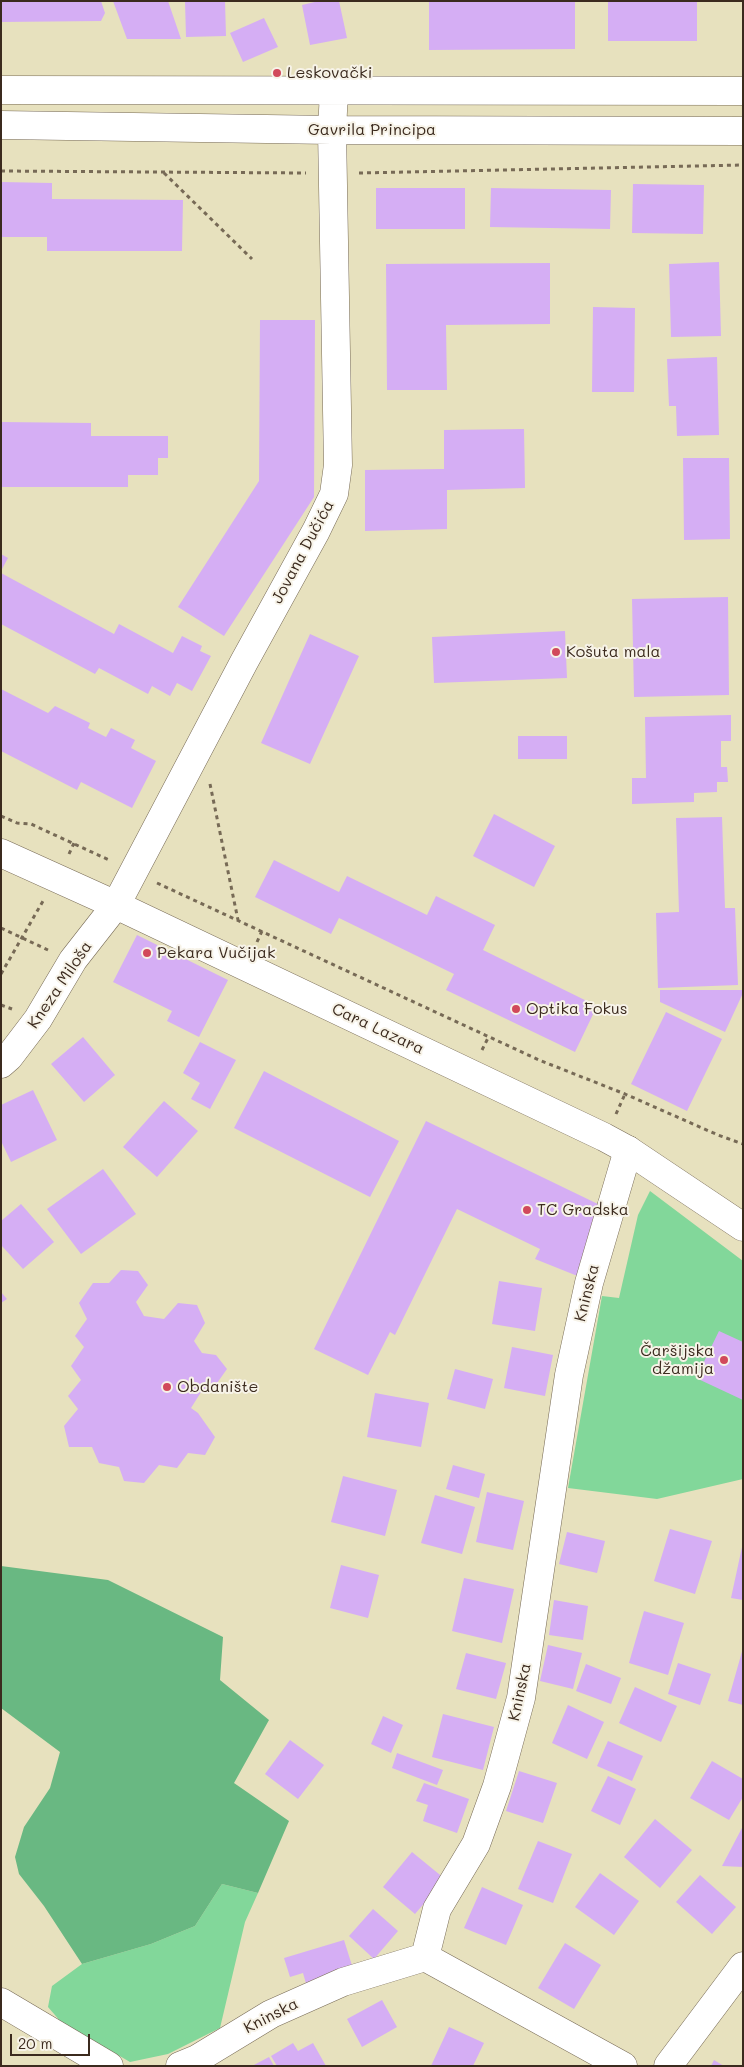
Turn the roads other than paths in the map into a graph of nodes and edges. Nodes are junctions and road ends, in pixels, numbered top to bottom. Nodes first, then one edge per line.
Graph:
1 (1, 90) edge
2 (743, 91) edge
3 (334, 92) junction
4 (1, 125) edge
5 (332, 130) junction
6 (743, 131) edge
7 (1, 853) edge
8 (116, 905) junction
9 (1, 1064) edge
10 (628, 1150) junction
11 (743, 1227) edge
12 (425, 1957) junction
13 (743, 1966) edge
14 (1, 2002) edge
15 (109, 2066) edge
16 (180, 2066) edge
17 (623, 2066) edge
18 (668, 2066) edge

1 - 3 street
2 - 3 street
3 - 5 street, Jovana Dučića
4 - 5 street, Gavrila Principa
5 - 6 street, Gavrila Principa
5 - 8 street, Jovana Dučića
7 - 8 street, Cara Lazara
8 - 9 street, Kneza Miloša
8 - 10 street, Cara Lazara
10 - 11 street, Cara Lazara
10 - 12 street, Kninska
12 - 16 street, Kninska
12 - 17 street
13 - 18 street
14 - 15 street

